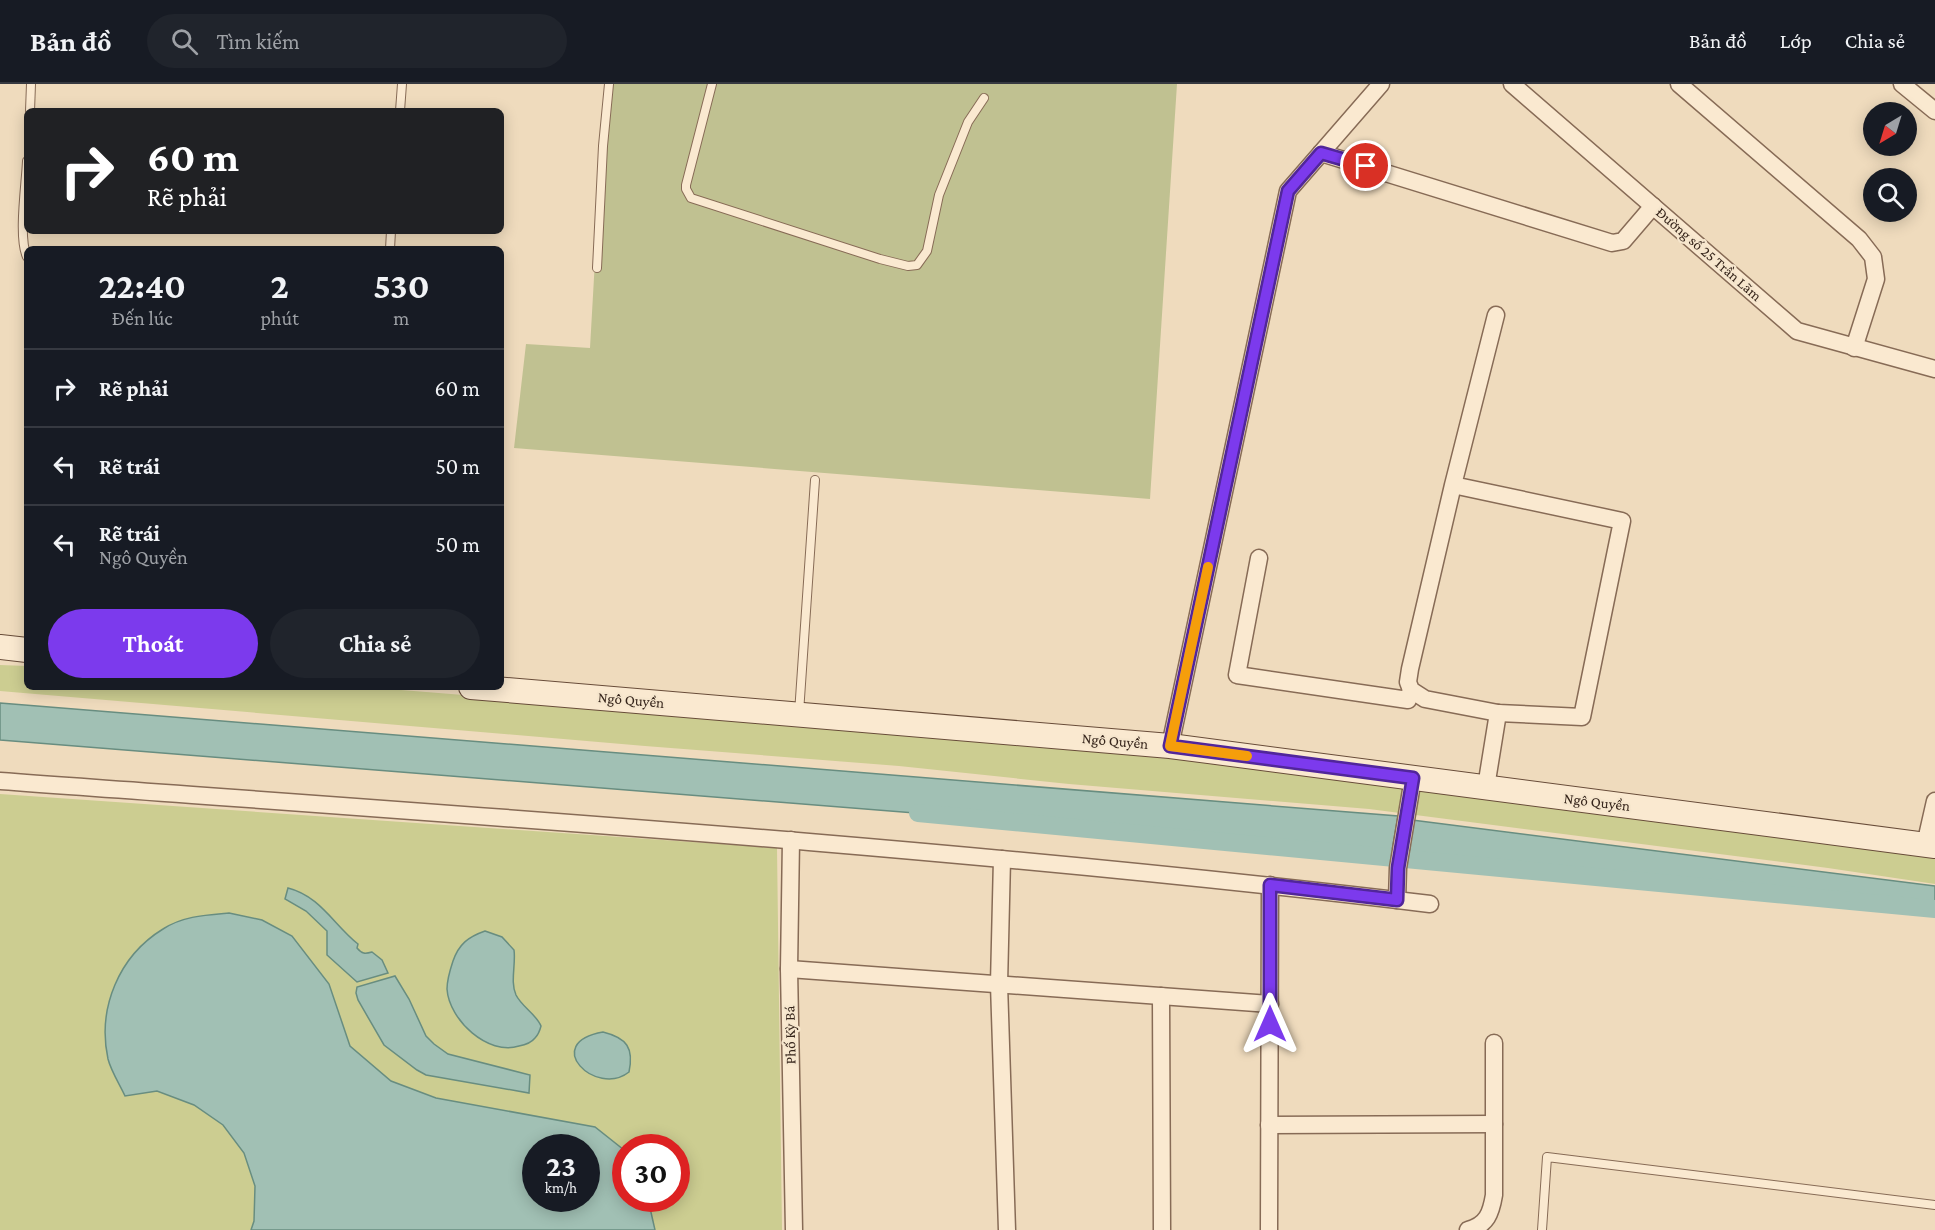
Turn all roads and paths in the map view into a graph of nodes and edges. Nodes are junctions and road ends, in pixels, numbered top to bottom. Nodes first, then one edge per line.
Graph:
1 (31, 84) edge
2 (402, 84) edge
3 (609, 84) edge
4 (712, 84) edge
5 (1381, 84) edge
6 (1512, 84) edge
7 (1679, 84) edge
8 (1902, 84) edge
9 (984, 98) dead end
10 (30, 108) edge
11 (400, 108) edge
12 (1935, 111) edge
13 (1321, 153) junction
14 (1653, 206) junction
15 (24, 216) edge
16 (24, 249) edge
17 (597, 268) dead end
18 (1496, 315) dead end
19 (1854, 348) junction
20 (1935, 369) edge
21 (815, 480) dead end
22 (1453, 485) junction
23 (1259, 558) dead end
24 (0, 647) edge
25 (24, 650) edge
26 (504, 690) edge
27 (1411, 690) junction
28 (1497, 713) junction
29 (799, 715) junction
30 (1170, 746) junction
31 (1413, 778) junction
32 (0, 781) edge
33 (1486, 787) junction
34 (1935, 801) edge
35 (791, 840) junction
36 (1930, 845) edge
37 (1002, 860) junction
38 (1270, 885) junction
39 (1397, 900) junction
40 (1430, 904) dead end
41 (789, 969) junction
42 (999, 984) junction
43 (1161, 996) junction
44 (1270, 1004) junction
45 (1494, 1043) dead end
46 (1494, 1124) junction
47 (1269, 1125) junction
48 (1935, 1205) edge
49 (794, 1230) edge
50 (1007, 1230) edge
51 (1162, 1230) edge
52 (1269, 1230) edge
53 (1468, 1230) edge
54 (1542, 1230) edge

1 - 10 lane
2 - 11 lane
3 - 17 lane
4 - 9 lane
5 - 13 street
6 - 14 street, Đường số 25 Trần Lãm
7 - 19 street
8 - 12 street
13 - 14 street
13 - 30 street
14 - 19 street, Đường số 25 Trần Lãm
15 - 16 lane
18 - 22 street
19 - 20 street, Đường số 25 Trần Lãm
21 - 29 lane
22 - 27 street
22 - 28 street
23 - 27 street
24 - 25 street
26 - 29 street, Ngô Quyền
27 - 28 street
28 - 33 street
29 - 30 street, Ngô Quyền
30 - 31 street, Ngô Quyền
31 - 33 street, Ngô Quyền
31 - 39 street
32 - 35 street
33 - 36 street, Ngô Quyền
34 - 36 street
35 - 37 street
35 - 41 street, Phố Kỳ Bá
37 - 38 street
37 - 42 street
38 - 39 street
38 - 44 street
39 - 40 street
41 - 42 street
41 - 49 street, Phố Kỳ Bá
42 - 43 street
42 - 50 street
43 - 44 street
43 - 51 street
44 - 47 street
45 - 46 street
46 - 47 street
46 - 53 street
47 - 52 street
48 - 54 lane

